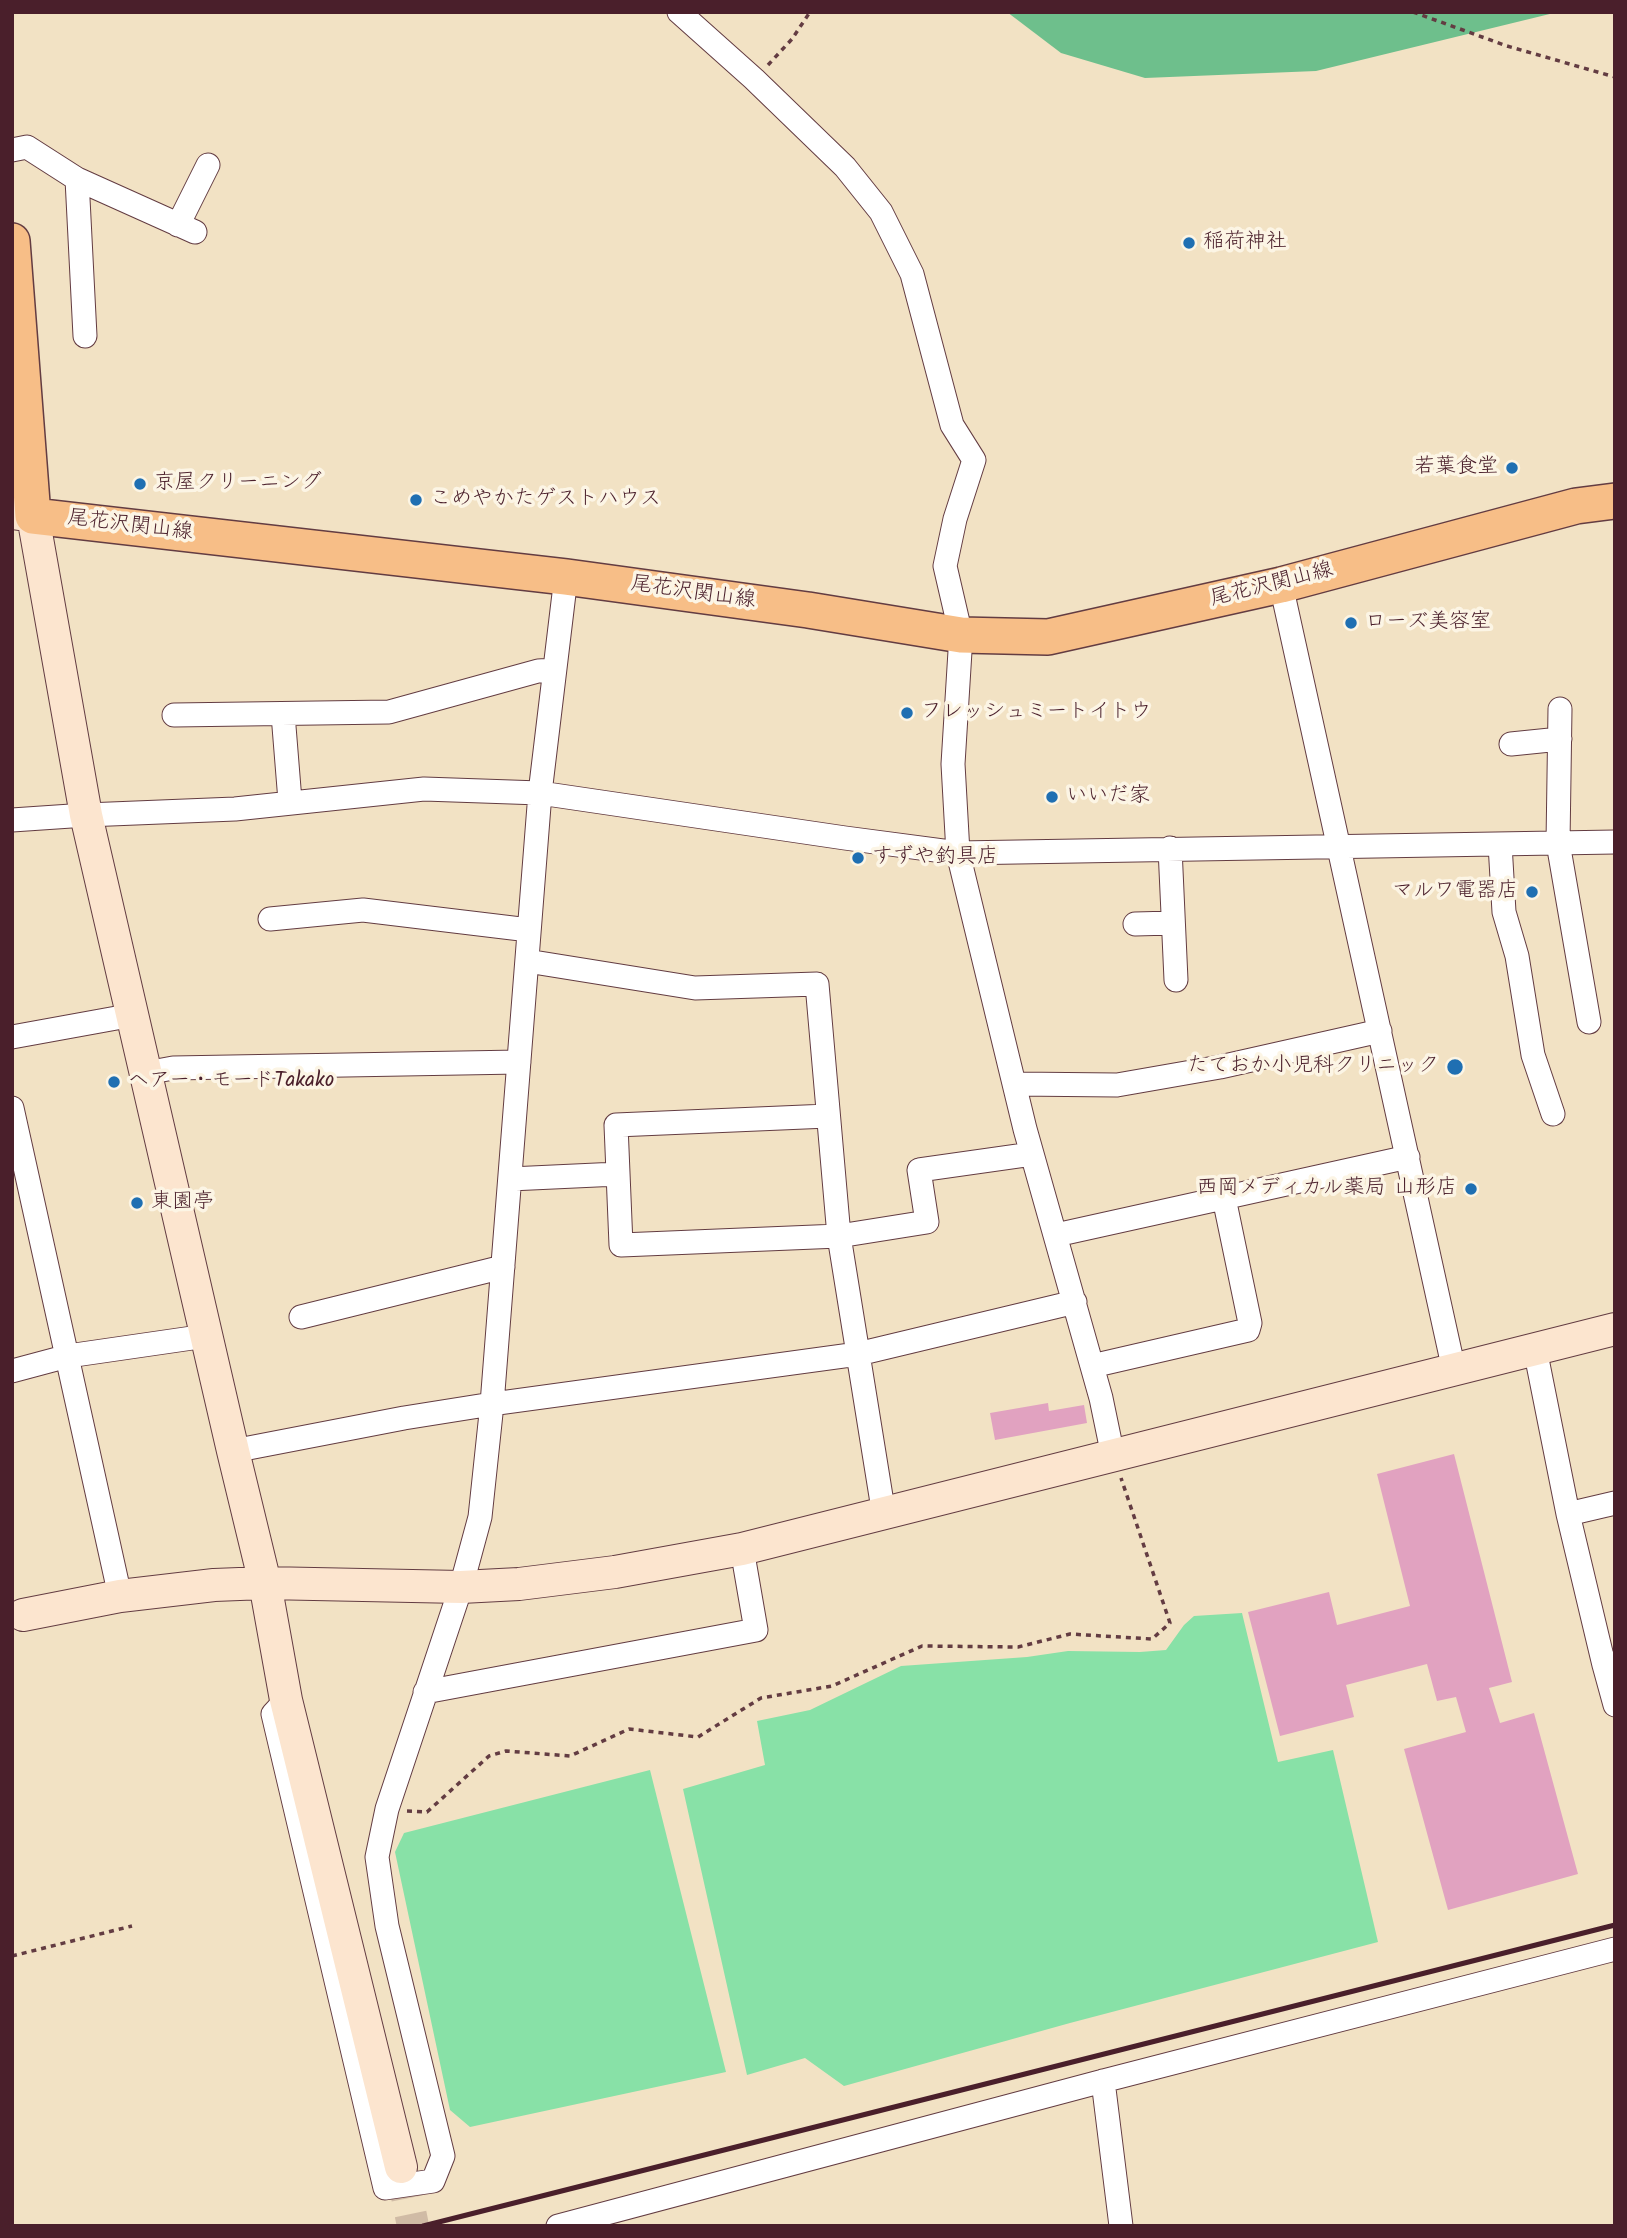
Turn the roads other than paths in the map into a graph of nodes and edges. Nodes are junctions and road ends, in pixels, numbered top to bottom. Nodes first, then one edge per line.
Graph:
1 (679, 12) edge
2 (12, 150) edge
3 (208, 165) dead end
4 (77, 179) junction
5 (12, 241) edge
6 (85, 336) dead end
7 (1615, 500) edge
8 (22, 515) edge
9 (566, 577) junction
10 (1281, 585) junction
11 (961, 635) junction
12 (554, 670) junction
13 (1560, 709) dead end
14 (283, 714) junction
15 (174, 715) dead end
16 (1560, 739) junction
17 (1511, 744) dead end
18 (540, 793) junction
19 (290, 802) junction
20 (86, 815) junction
21 (12, 820) edge
22 (1615, 842) edge
23 (1558, 843) junction
24 (1500, 844) junction
25 (1339, 845) junction
26 (1170, 848) junction
27 (958, 853) junction
28 (270, 919) dead end
29 (1173, 923) junction
30 (1135, 925) dead end
31 (529, 930) junction
32 (527, 961) junction
33 (1176, 980) dead end
34 (133, 1015) junction
35 (1589, 1022) dead end
36 (1380, 1031) junction
37 (12, 1037) edge
38 (519, 1062) junction
39 (146, 1073) junction
40 (1016, 1084) junction
41 (12, 1108) edge
42 (1553, 1114) dead end
43 (828, 1116) junction
44 (1032, 1154) junction
45 (1408, 1157) junction
46 (618, 1174) junction
47 (510, 1179) junction
48 (1224, 1198) junction
49 (1056, 1235) junction
50 (839, 1236) junction
51 (503, 1267) junction
52 (1075, 1302) junction
53 (301, 1317) dead end
54 (1615, 1329) edge
55 (206, 1336) junction
56 (1535, 1349) junction
57 (858, 1354) junction
58 (68, 1356) junction
59 (1092, 1366) junction
60 (1454, 1370) junction
61 (12, 1371) edge
62 (492, 1404) junction
63 (233, 1451) junction
64 (1113, 1456) junction
65 (1615, 1503) edge
66 (1568, 1514) junction
67 (884, 1515) junction
68 (742, 1549) junction
69 (265, 1583) junction
70 (461, 1587) junction
71 (120, 1596) junction
72 (23, 1615) dead end
73 (1609, 1664) edge
74 (425, 1692) junction
75 (286, 1700) junction
76 (1615, 1705) edge
77 (1615, 1949) edge
78 (1103, 2081) junction
79 (401, 2166) tunnel mouth
80 (558, 2226) edge
81 (1121, 2226) edge

1 - 11 street
2 - 4 street
3 - 4 street
4 - 6 street
5 - 8 main road
7 - 10 main road, 尾花沢関山線
8 - 9 main road, 尾花沢関山線
8 - 20 street
9 - 11 main road, 尾花沢関山線
9 - 12 street
10 - 11 main road, 尾花沢関山線
10 - 25 street
11 - 27 street
12 - 14 street
12 - 18 street
13 - 16 street
14 - 15 street
14 - 19 street
16 - 17 street
16 - 23 street
18 - 19 street
18 - 27 street
18 - 31 street
19 - 20 street
20 - 21 street
20 - 34 street
22 - 23 street
23 - 24 street
23 - 35 street
24 - 25 street
24 - 42 street
25 - 26 street
25 - 36 street
26 - 27 street
26 - 29 street
27 - 40 street
28 - 31 street
29 - 30 street
29 - 33 street
31 - 32 street
32 - 38 street
32 - 43 street
34 - 37 street
34 - 39 street
36 - 40 street
36 - 45 street
38 - 39 street
38 - 47 street
39 - 55 street
40 - 44 street
41 - 58 street
43 - 46 street
43 - 50 street
44 - 49 street
44 - 50 street
45 - 48 street
45 - 60 street
46 - 47 street
46 - 50 street
47 - 51 street
48 - 49 street
48 - 59 street
49 - 52 street
50 - 57 street
51 - 53 street
51 - 62 street
52 - 57 street
52 - 59 street
54 - 56 street
55 - 58 street
55 - 63 street
56 - 60 street
56 - 66 street
57 - 62 street
57 - 67 street
58 - 61 street
58 - 71 street
59 - 64 street
60 - 64 street
62 - 63 street
62 - 70 street
63 - 69 street
64 - 67 street
65 - 66 street
66 - 73 street
67 - 68 street
68 - 70 street
68 - 74 street
69 - 70 street
69 - 71 street
69 - 75 street
70 - 74 street
71 - 72 street
73 - 76 street
74 - 75 street
75 - 79 street
77 - 78 street
78 - 80 street
78 - 81 street

